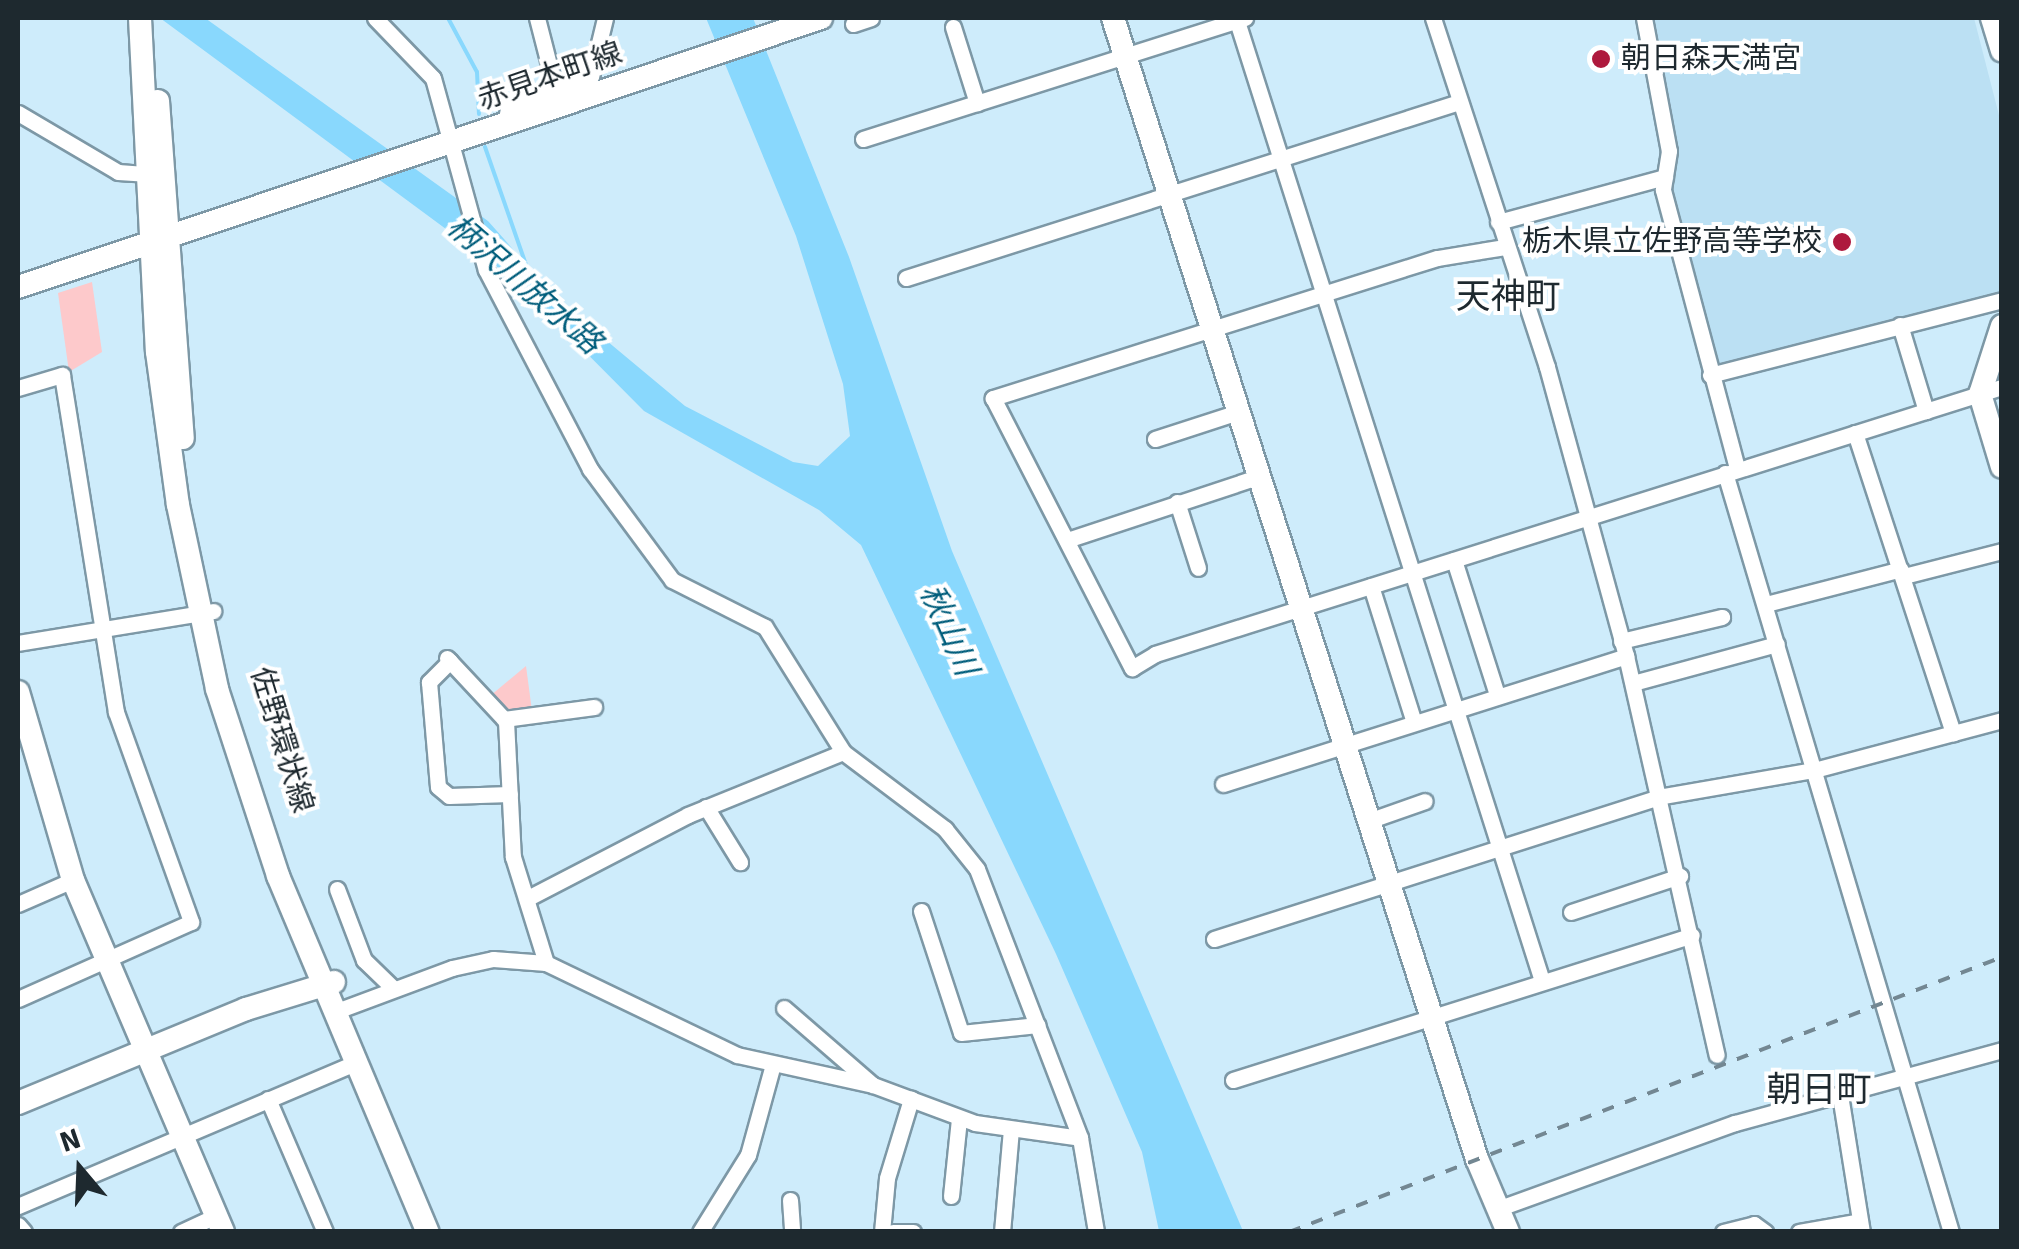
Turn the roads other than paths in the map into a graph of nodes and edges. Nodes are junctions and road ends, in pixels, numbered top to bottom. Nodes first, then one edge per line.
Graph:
1 (140, 18) edge
2 (155, 18) edge
3 (374, 18) edge
4 (537, 18) edge
5 (605, 18) edge
6 (821, 18) edge
7 (872, 18) edge
8 (1113, 18) edge
9 (1239, 18) edge
10 (1433, 18) edge
11 (1644, 18) edge
12 (1992, 18) edge
13 (853, 24) dead end
14 (953, 27) dead end
15 (2002, 51) edge
16 (1126, 55) junction
17 (555, 88) junction
18 (977, 102) junction
19 (1459, 102) junction
20 (18, 113) edge
21 (505, 123) junction
22 (863, 139) dead end
23 (448, 144) junction
24 (1280, 158) junction
25 (145, 174) junction
26 (1665, 177) junction
27 (1168, 194) junction
28 (1498, 222) junction
29 (158, 240) junction
30 (1505, 247) junction
31 (906, 278) dead end
32 (18, 287) edge
33 (1324, 295) junction
34 (2002, 300) edge
35 (1900, 326) junction
36 (2002, 326) edge
37 (1213, 332) junction
38 (1710, 375) junction
39 (18, 388) edge
40 (1991, 390) edge
41 (1926, 411) junction
42 (1238, 412) junction
43 (1855, 433) junction
44 (1155, 440) dead end
45 (2002, 467) edge
46 (1731, 471) junction
47 (1258, 476) junction
48 (1177, 502) junction
49 (1586, 518) junction
50 (1066, 540) junction
51 (2002, 551) edge
52 (1454, 560) junction
53 (1198, 568) dead end
54 (1902, 572) junction
55 (1410, 574) junction
56 (1371, 586) junction
57 (1766, 604) junction
58 (1299, 607) junction
59 (206, 612) junction
60 (1722, 616) dead end
61 (100, 630) junction
62 (18, 643) edge
63 (1777, 644) junction
64 (1624, 648) junction
65 (1633, 683) junction
66 (18, 692) edge
67 (1496, 696) junction
68 (594, 708) dead end
69 (1455, 709) junction
70 (504, 719) junction
71 (2002, 720) edge
72 (1414, 722) junction
73 (1953, 733) junction
74 (1343, 745) junction
75 (843, 752) junction
76 (1814, 770) junction
77 (1223, 784) dead end
78 (510, 794) junction
79 (1663, 796) junction
80 (1425, 802) dead end
81 (706, 807) junction
82 (1368, 821) junction
83 (1499, 849) junction
84 (740, 862) dead end
85 (1680, 876) junction
86 (74, 880) junction
87 (1389, 884) junction
88 (337, 889) dead end
89 (528, 898) junction
90 (18, 904) edge
91 (921, 912) dead end
92 (1571, 912) dead end
93 (1692, 934) junction
94 (1214, 939) dead end
95 (108, 962) junction
96 (546, 963) junction
97 (1542, 981) junction
98 (330, 984) junction
99 (392, 987) junction
100 (18, 999) edge
101 (784, 1008) dead end
102 (341, 1009) junction
103 (1432, 1016) junction
104 (1038, 1026) junction
105 (146, 1049) junction
106 (2002, 1050) edge
107 (1717, 1055) dead end
108 (355, 1063) junction
109 (773, 1064) junction
110 (1906, 1078) junction
111 (1232, 1080) dead end
112 (873, 1085) junction
113 (1840, 1095) junction
114 (268, 1099) junction
115 (911, 1099) junction
116 (18, 1103) edge
117 (959, 1119) junction
118 (1011, 1130) junction
119 (182, 1136) junction
120 (1080, 1138) junction
121 (951, 1196) dead end
122 (790, 1200) dead end
123 (18, 1206) edge
124 (1497, 1209) junction
125 (220, 1224) edge
126 (18, 1225) edge
127 (1861, 1226) edge
128 (430, 1228) edge
129 (24, 1232) edge
130 (181, 1232) edge
131 (325, 1232) edge
132 (700, 1232) edge
133 (792, 1232) edge
134 (882, 1232) edge
135 (893, 1232) edge
136 (912, 1232) edge
137 (1002, 1232) edge
138 (1096, 1232) edge
139 (1508, 1232) edge
140 (1723, 1232) edge
141 (1766, 1232) edge
142 (1799, 1232) edge
143 (1951, 1232) edge

1 - 25 main road
2 - 29 main road
3 - 23 street
4 - 17 street
5 - 17 street
6 - 21 main road, 赤見本町線
7 - 13 street
8 - 16 main road
9 - 16 street
9 - 24 street
10 - 19 street
11 - 26 street
12 - 15 main road
14 - 18 street
16 - 18 street
16 - 27 main road
17 - 21 street
18 - 22 street
19 - 24 street
19 - 28 street
20 - 25 street
21 - 23 main road, 赤見本町線
23 - 29 main road, 赤見本町線
23 - 75 street
24 - 27 street
24 - 33 street
25 - 29 main road
26 - 28 street
26 - 38 street
27 - 31 street
27 - 37 main road
28 - 30 street
29 - 32 main road
29 - 59 main road, 佐野環状線
30 - 33 street
30 - 49 street
33 - 37 street
33 - 55 street
34 - 35 street
35 - 38 street
35 - 41 street
36 - 40 main road
37 - 42 main road
37 - 50 street
38 - 46 street
39 - 61 street
40 - 41 street
40 - 45 main road
41 - 43 street
42 - 44 street
42 - 47 main road
43 - 46 street
43 - 54 street
46 - 49 street
46 - 57 street
47 - 48 street
47 - 58 main road
48 - 50 street
48 - 53 street
49 - 52 street
49 - 64 street
50 - 58 street
51 - 54 street
52 - 55 street
52 - 67 street
54 - 57 street
54 - 73 street
55 - 56 street
55 - 69 street
56 - 58 street
56 - 72 street
57 - 63 street
58 - 74 main road
59 - 61 street
59 - 98 main road, 佐野環状線
60 - 64 street
61 - 62 street
61 - 95 street
63 - 65 street
63 - 76 street
64 - 65 street
64 - 67 street
65 - 79 street
66 - 86 main road
67 - 69 street
68 - 70 street
69 - 72 street
69 - 83 street
70 - 78 street
70 - 78 street
71 - 73 street
72 - 74 street
73 - 76 street
74 - 77 street
74 - 82 main road
75 - 81 street
75 - 104 street
76 - 79 street
76 - 110 street
78 - 89 street
79 - 83 street
79 - 85 street
80 - 82 street
81 - 84 street
81 - 89 street
82 - 87 main road
83 - 87 street
83 - 97 street
85 - 92 street
85 - 93 street
86 - 90 street
86 - 95 main road
87 - 94 street
87 - 103 main road
88 - 99 street
89 - 96 street
91 - 104 street
93 - 97 street
93 - 107 street
95 - 100 street
95 - 105 main road
96 - 99 street
96 - 109 street
97 - 103 street
98 - 102 main road, 佐野環状線
98 - 105 main road
99 - 102 street
101 - 112 street
102 - 108 main road, 佐野環状線
102 - 128 main road, 佐野環状線
103 - 111 street
103 - 124 main road
104 - 120 street
105 - 116 main road
105 - 119 main road
106 - 110 street
108 - 114 street
108 - 128 main road, 佐野環状線
109 - 112 street
109 - 132 street
110 - 113 street
110 - 143 street
112 - 115 street
113 - 124 street
113 - 127 street
114 - 119 street
114 - 131 street
115 - 117 street
115 - 134 street
117 - 118 street
117 - 121 street
118 - 120 street
118 - 137 street
119 - 123 street
119 - 125 main road
120 - 138 street
122 - 133 street
124 - 139 main road
125 - 130 street
126 - 129 street
127 - 142 street
135 - 136 street
140 - 141 street

